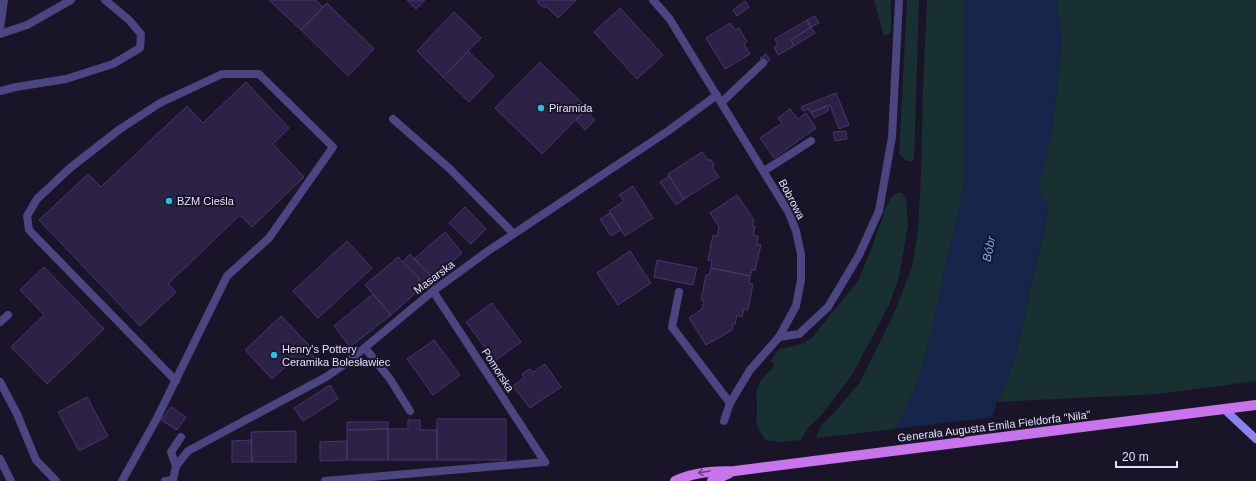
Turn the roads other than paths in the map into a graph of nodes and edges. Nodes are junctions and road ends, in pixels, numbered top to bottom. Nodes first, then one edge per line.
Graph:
1 (4, 0) edge
2 (71, 0) edge
3 (105, 0) edge
4 (653, 0) edge
5 (899, 0) edge
6 (0, 29) edge
7 (0, 34) edge
8 (763, 63) dead end
9 (0, 91) edge
10 (720, 99) junction
11 (392, 118) dead end
12 (811, 141) dead end
13 (764, 171) junction
14 (513, 233) junction
15 (433, 291) junction
16 (679, 292) dead end
17 (8, 315) dead end
18 (0, 322) edge
19 (779, 337) junction
20 (364, 348) junction
21 (176, 381) junction
22 (0, 382) edge
23 (730, 403) junction
24 (1256, 405) edge
25 (1224, 409) junction
26 (410, 411) dead end
27 (724, 421) dead end
28 (181, 437) dead end
29 (1256, 439) edge
30 (0, 459) edge
31 (176, 466) junction
32 (734, 471) junction
33 (11, 481) edge
34 (56, 481) edge
35 (122, 481) edge
36 (170, 481) edge
37 (325, 481) edge
38 (675, 481) edge
39 (712, 481) edge

1 - 6 street
2 - 7 street
3 - 9 street
4 - 10 street, Bobrowa
5 - 19 street
8 - 10 street, Masarska
10 - 13 street, Bobrowa
10 - 14 street, Masarska
11 - 14 street
12 - 13 street
13 - 19 street, Bobrowa
14 - 15 street, Masarska
15 - 20 street, Masarska
15 - 37 street, Pomorska
16 - 23 street
17 - 18 street
19 - 23 street, Bobrowa
20 - 26 street
20 - 31 street, Masarska
21 - 21 street
21 - 35 street
22 - 34 street
23 - 27 street, Bobrowa
24 - 25 main road, Generała Augusta Emila Fieldorfa "Nila"
25 - 29 main road
25 - 32 main road, Generała Augusta Emila Fieldorfa "Nila"
28 - 31 street
30 - 33 street
31 - 36 street, Masarska
32 -> 38 main road, Generała Augusta Emila Fieldorfa "Nila"
32 - 39 main road, Generała Augusta Emila Fieldorfa "Nila"

